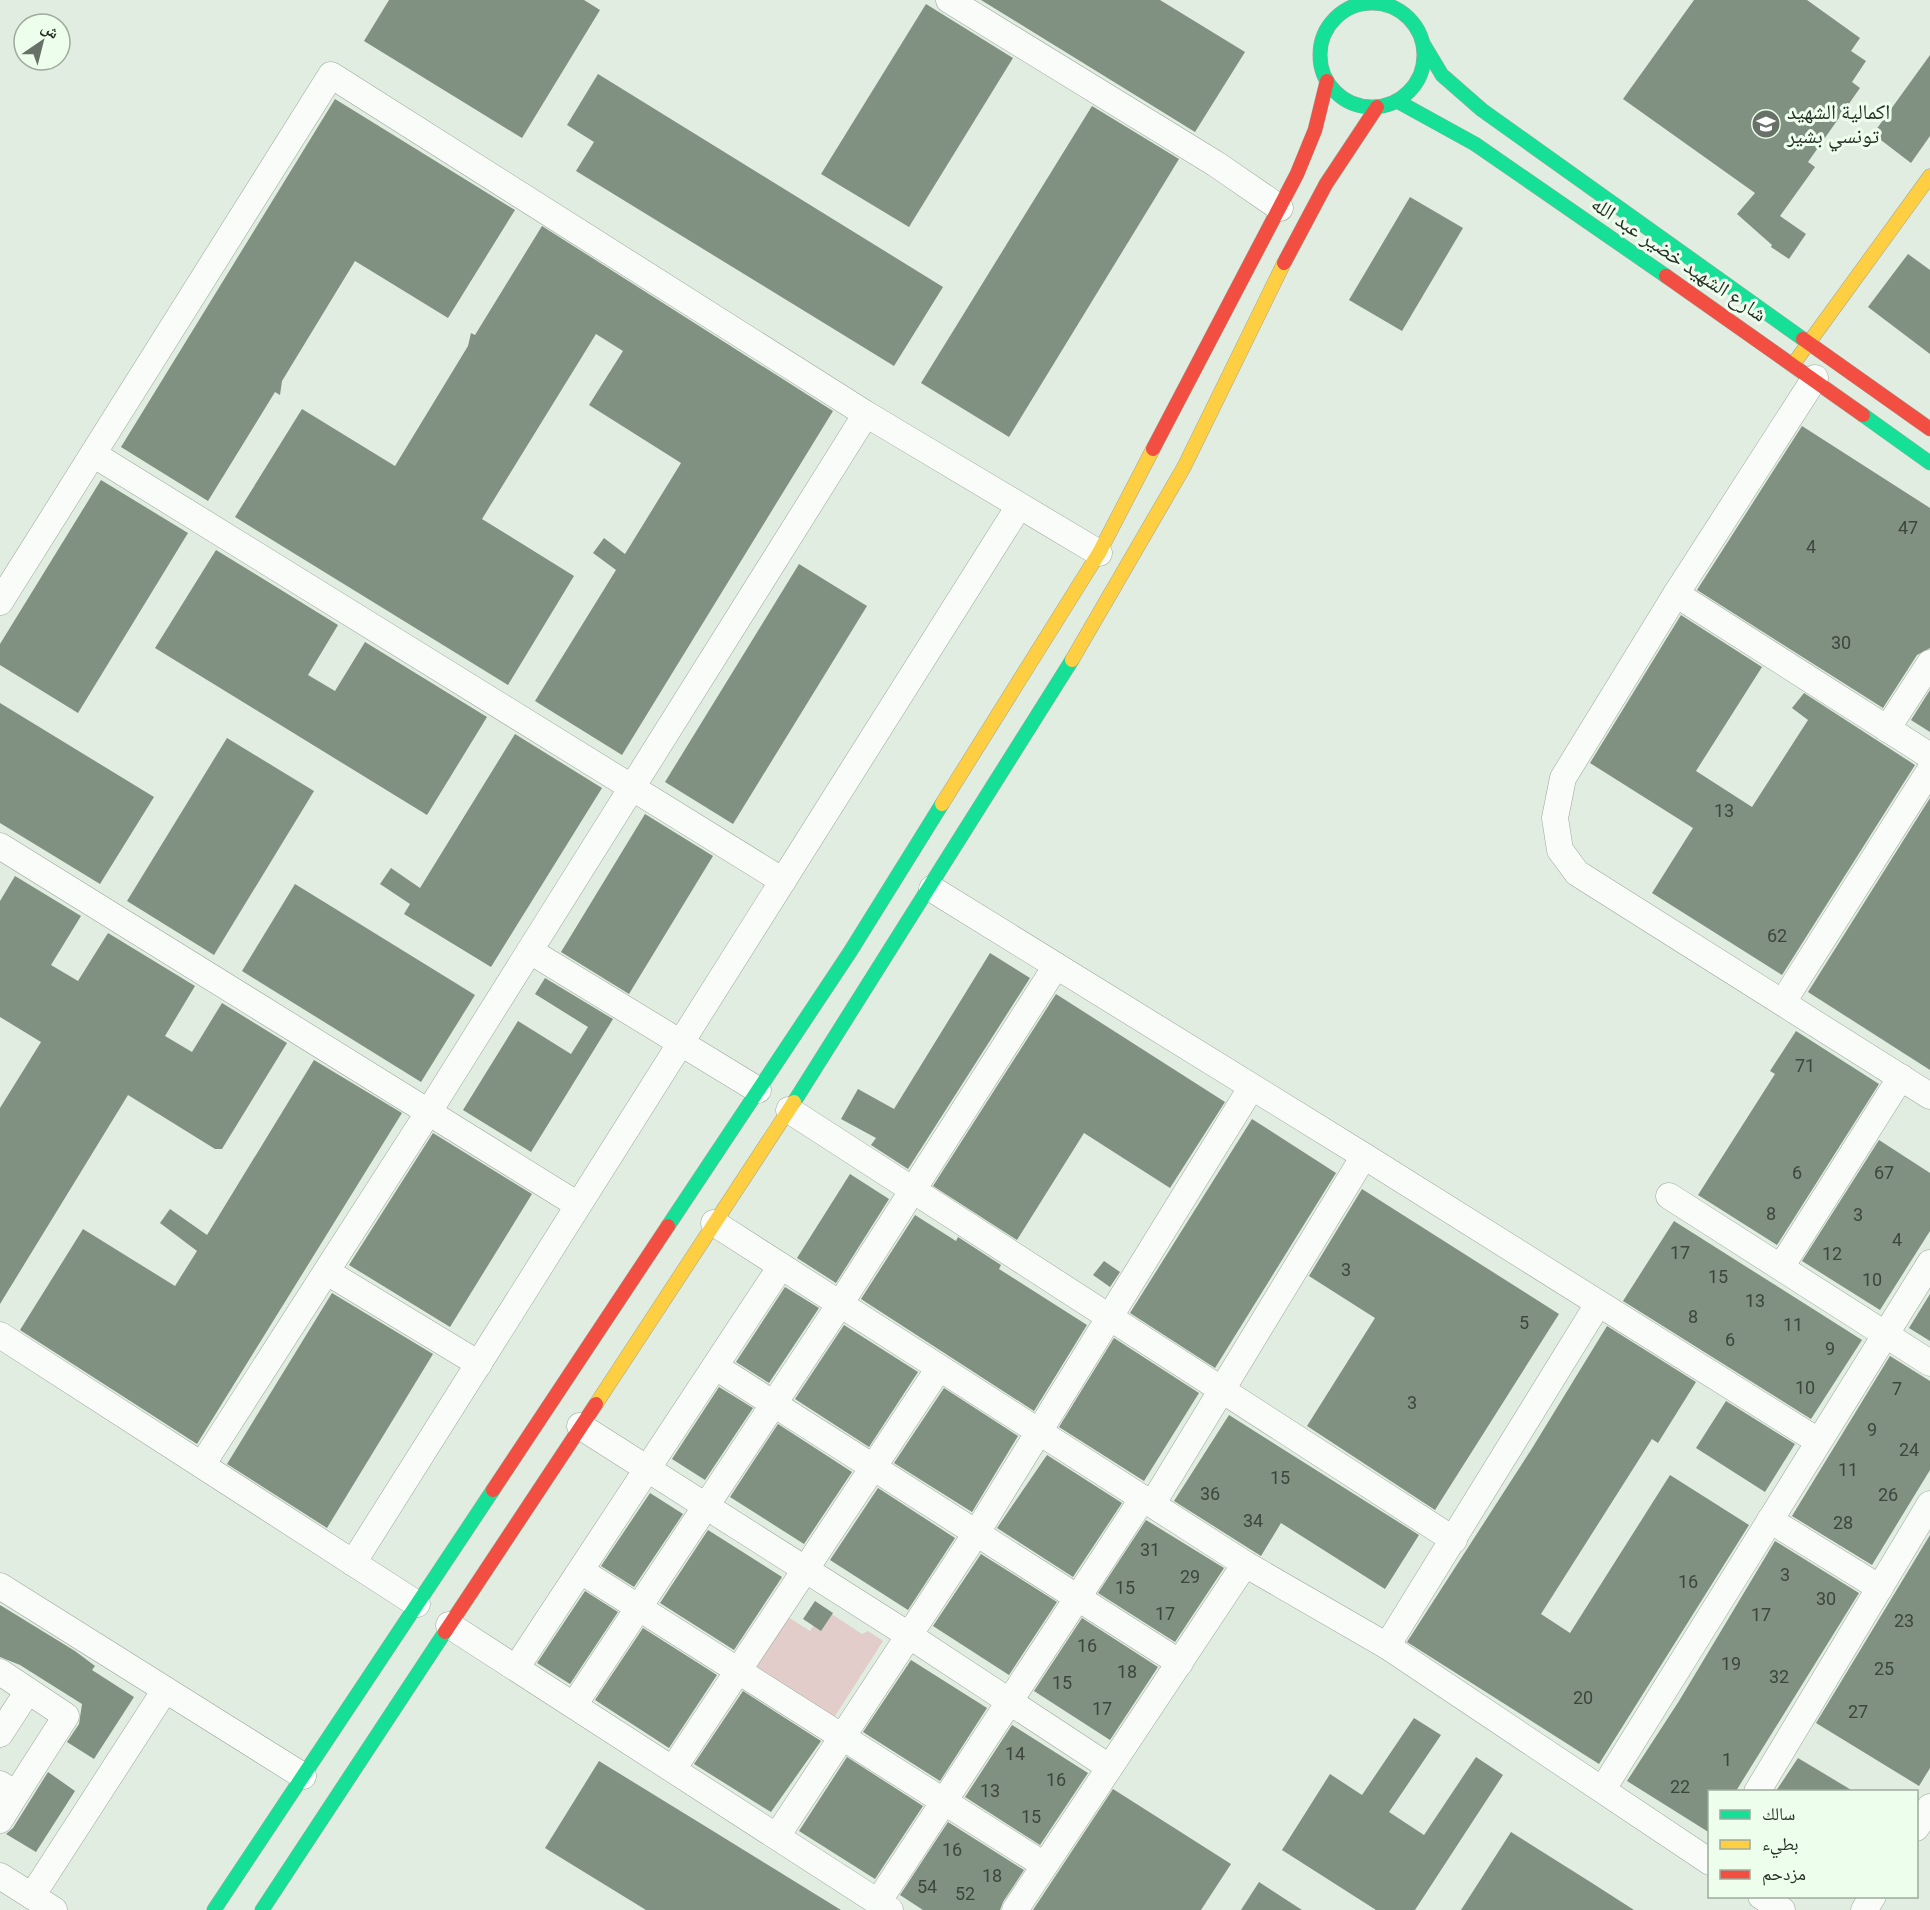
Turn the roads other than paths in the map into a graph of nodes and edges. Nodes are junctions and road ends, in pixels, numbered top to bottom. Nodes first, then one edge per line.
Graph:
1 (949, 0) edge
2 (1373, 1) edge
3 (1421, 9) dead end
4 (1417, 28) junction
5 (1424, 45) junction
6 (1327, 81) junction
7 (1397, 101) junction
8 (1377, 107) junction
9 (1930, 176) edge
10 (1280, 208) junction
11 (1808, 342) junction
12 (1794, 363) junction
13 (1815, 378) junction
14 (866, 414) junction
15 (1930, 429) edge
16 (93, 454) junction
17 (1930, 463) edge
18 (1019, 506) junction
19 (1099, 553) junction
20 (1676, 594) junction
21 (0, 603) edge
22 (1930, 663) edge
23 (1887, 729) junction
24 (1930, 756) edge
25 (1930, 770) edge
26 (633, 789) junction
27 (0, 846) edge
28 (783, 881) junction
29 (932, 889) junction
30 (530, 951) junction
31 (1056, 966) junction
32 (1783, 1002) junction
33 (681, 1042) junction
34 (1901, 1077) junction
35 (1251, 1088) junction
36 (758, 1090) junction
37 (1930, 1096) edge
38 (789, 1110) junction
39 (428, 1113) junction
40 (1364, 1156) junction
41 (913, 1190) junction
42 (1669, 1196) dead end
43 (578, 1204) junction
44 (714, 1223) junction
45 (1930, 1263) edge
46 (781, 1266) junction
47 (1781, 1268) junction
48 (327, 1272) junction
49 (840, 1304) junction
50 (1598, 1304) junction
51 (1109, 1315) junction
52 (1884, 1334) junction
53 (0, 1335) edge
54 (1930, 1363) edge
55 (479, 1364) junction
56 (716, 1367) junction
57 (939, 1368) junction
58 (1224, 1390) junction
59 (774, 1403) junction
60 (580, 1426) junction
61 (1039, 1432) junction
62 (1818, 1441) junction
63 (202, 1465) junction
64 (873, 1466) junction
65 (649, 1470) junction
66 (1148, 1501) junction
67 (1930, 1504) edge
68 (705, 1507) junction
69 (1770, 1520) junction
70 (977, 1532) junction
71 (1454, 1540) junction
72 (354, 1563) junction
73 (1245, 1564) junction
74 (804, 1570) junction
75 (581, 1571) junction
76 (0, 1586) edge
77 (1880, 1588) junction
78 (1079, 1600) junction
79 (417, 1604) junction
80 (638, 1608) junction
81 (449, 1625) junction
82 (910, 1636) junction
83 (1387, 1646) junction
84 (1180, 1663) junction
85 (516, 1668) junction
86 (0, 1672) edge
87 (737, 1672) junction
88 (165, 1690) junction
89 (28, 1691) junction
90 (1009, 1701) junction
91 (574, 1705) junction
92 (0, 1734) edge
93 (842, 1739) junction
94 (1109, 1767) junction
95 (673, 1769) junction
96 (303, 1776) junction
97 (8, 1789) edge
98 (1603, 1789) junction
99 (1758, 1790) edge
100 (944, 1804) junction
101 (0, 1820) edge
102 (777, 1836) junction
103 (1708, 1861) edge
104 (1044, 1865) junction
105 (0, 1876) edge
106 (32, 1896) junction
107 (1764, 1898) edge
108 (884, 1906) edge
109 (54, 1910) edge
110 (214, 1910) edge
111 (262, 1910) edge
112 (1015, 1910) edge
113 (1782, 1910) edge

1 - 10 street
2 - 4 main road
2 - 6 main road
3 - 4 main road
4 - 5 main road
5 - 7 main road
5 - 11 main road, شارع الشهيد خضير عبد الله
6 - 8 main road
6 - 10 main road
7 - 8 main road
7 - 12 main road, شارع الشهيد خضير عبد الله
8 - 29 main road
9 - 11 main road
10 - 19 main road
11 - 12 main road
11 - 15 main road, شارع الشهيد خضير عبد الله
12 - 13 main road, شارع الشهيد خضير عبد الله
13 - 17 main road, شارع الشهيد خضير عبد الله
13 - 20 street
14 - 16 street
14 - 18 street
14 - 26 street
16 - 21 street
16 - 26 street
18 - 19 street
18 - 28 street
19 - 36 main road
20 - 23 street
20 - 32 street
22 - 23 street
23 - 24 street
25 - 32 street
26 - 28 street
26 - 30 street
27 - 39 street
28 - 33 street
29 - 31 street
29 - 38 main road
30 - 33 street
30 - 39 street
31 - 35 street
31 - 41 street
32 - 34 street
33 - 36 street
33 - 43 street
34 - 37 street
34 - 47 street
35 - 40 street
35 - 51 street
36 - 79 main road
38 - 41 street
38 - 44 main road
39 - 43 street
39 - 48 street
40 - 50 street
40 - 58 street
41 - 49 street
41 - 51 street
42 - 47 street
43 - 55 street
44 - 46 street
44 - 60 main road
45 - 52 street
46 - 49 street
46 - 56 street
47 - 52 street
48 - 55 street
48 - 63 street
49 - 57 street
49 - 59 street
50 - 62 street
50 - 71 street
51 - 58 street
51 - 61 street
52 - 54 street
52 - 62 street
53 - 63 street
55 - 72 street
56 - 59 street
56 - 65 street
57 - 61 street
57 - 64 street
58 - 66 street
58 - 71 street
59 - 64 street
59 - 68 street
60 - 65 street
60 - 81 main road
61 - 66 street
61 - 70 street
62 - 69 street
63 - 72 street
64 - 70 street
64 - 74 street
65 - 68 street
65 - 75 street
66 - 73 street
66 - 78 street
67 - 77 street
68 - 74 street
68 - 80 street
69 - 77 street
69 - 98 street
70 - 78 street
70 - 82 street
71 - 83 street
72 - 79 street
73 - 83 street
73 - 84 street
74 - 82 street
74 - 87 street
75 - 80 street
75 - 85 street
76 - 88 street
77 - 99 street
78 - 84 street
78 - 90 street
79 - 96 main road
80 - 87 street
80 - 91 street
81 - 85 street
81 - 111 main road
82 - 90 street
82 - 93 street
83 - 98 street
84 - 94 street
85 - 91 street
86 - 89 street
87 - 93 street
87 - 95 street
88 - 96 street
88 - 106 street
89 - 92 street
89 - 97 street
90 - 94 street
90 - 100 street
91 - 95 street
93 - 100 street
93 - 102 street
94 - 104 street
95 - 102 street
96 - 110 main road
97 - 101 street
98 - 103 street
100 - 104 street
100 - 108 street
102 - 108 street
104 - 112 street
105 - 106 street
106 - 109 street
107 - 113 street

